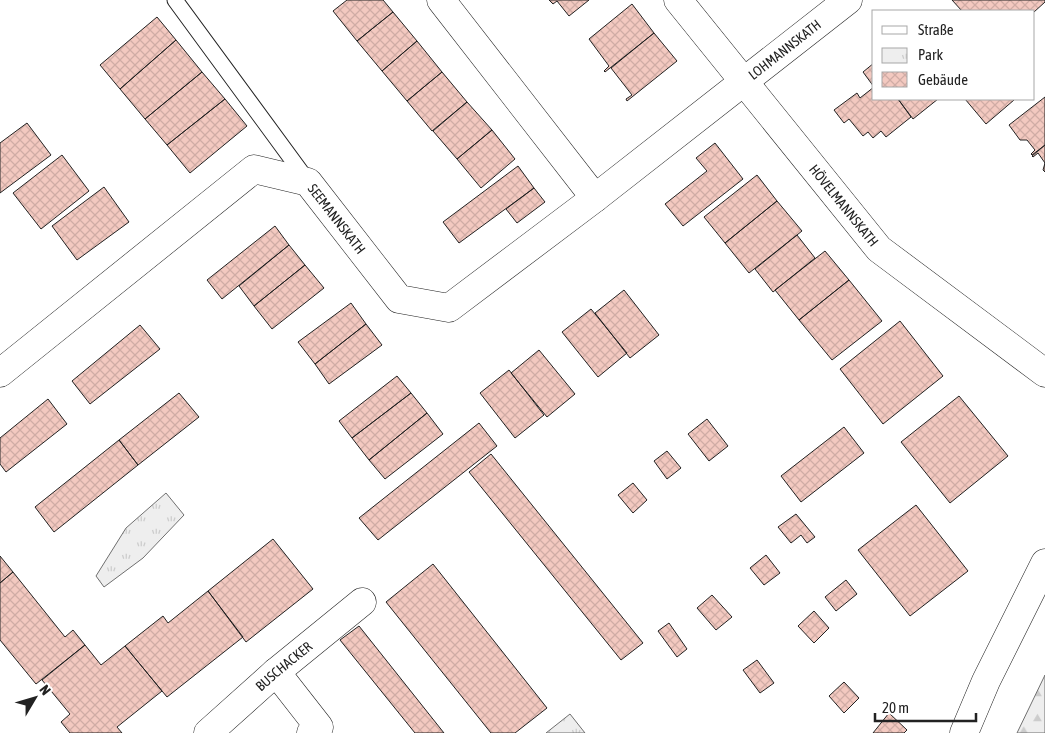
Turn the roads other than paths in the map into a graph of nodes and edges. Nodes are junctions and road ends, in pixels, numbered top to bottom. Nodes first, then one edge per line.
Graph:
1 (175, 0) edge
2 (442, 0) edge
3 (678, 0) edge
4 (848, 0) edge
5 (744, 82) junction
6 (308, 182) junction
7 (596, 198) junction
8 (0, 373) edge
9 (1045, 373) edge
10 (1045, 563) edge
11 (362, 602) dead end
12 (276, 672) junction
13 (208, 733) edge
14 (311, 733) edge
15 (964, 733) edge

1 - 6 lane
2 - 7 street
3 - 5 street, HÖVELMANNSKATH
4 - 5 street, LOHMANNSKATH
5 - 7 street, SEEMANNSKATH
5 - 9 street, HÖVELMANNSKATH
6 - 7 street, SEEMANNSKATH
6 - 8 street, SEEMANNSKATH
10 - 15 street
11 - 12 street, BUSCHACKER
12 - 13 street, BUSCHACKER
12 - 14 street

